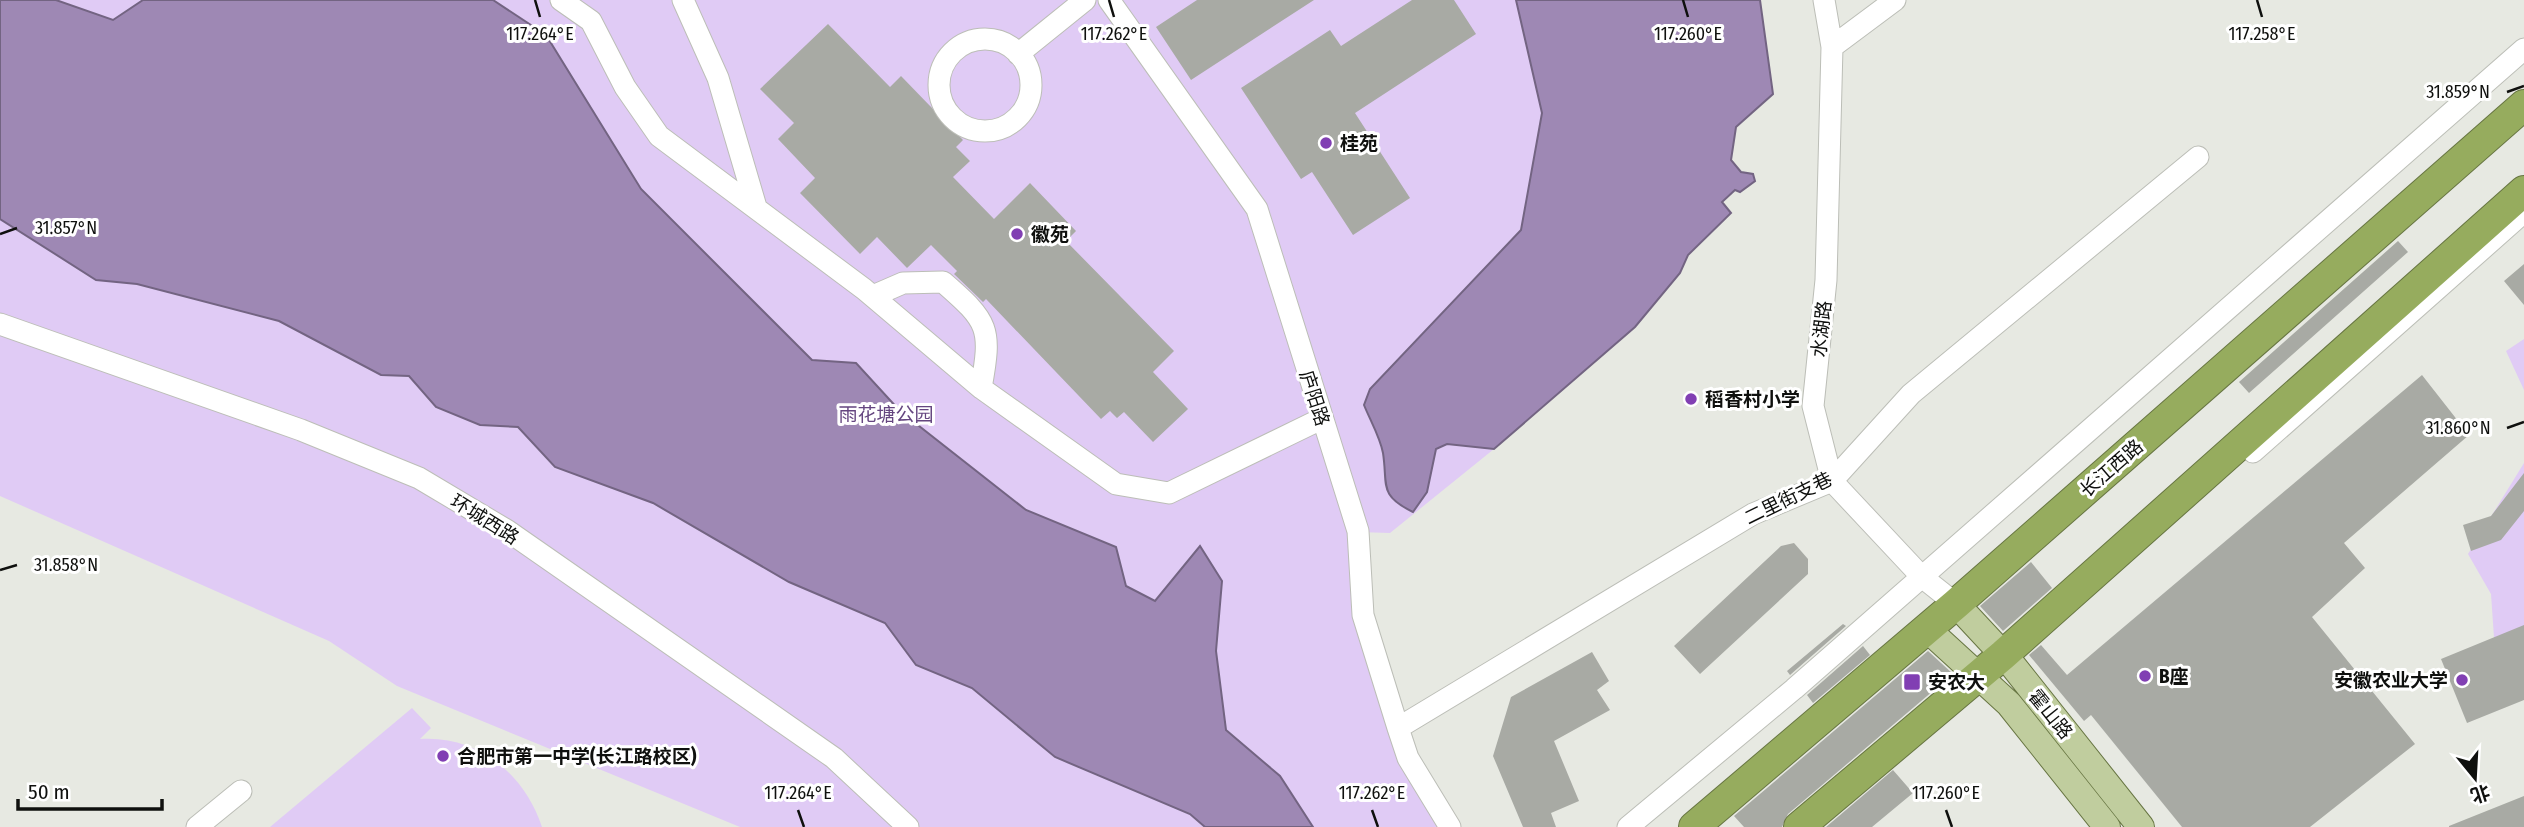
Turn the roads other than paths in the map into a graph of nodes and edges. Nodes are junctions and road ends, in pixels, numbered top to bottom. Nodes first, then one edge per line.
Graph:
1 (561, 0) edge
2 (683, 0) edge
3 (1085, 0) edge
4 (1109, 0) edge
5 (1824, 0) edge
6 (1895, 0) edge
7 (1832, 47) junction
8 (2524, 49) edge
9 (1018, 54) junction
10 (2524, 105) edge
11 (2198, 157) dead end
12 (2524, 191) edge
13 (756, 207) junction
14 (2524, 212) edge
15 (873, 296) junction
16 (0, 324) edge
17 (981, 388) junction
18 (1321, 419) junction
19 (1832, 481) junction
20 (1922, 577) junction
21 (1956, 604) junction
22 (1926, 628) junction
23 (2006, 658) junction
24 (1982, 679) junction
25 (1398, 728) junction
26 (241, 790) dead end
27 (197, 827) edge
28 (908, 827) edge
29 (1450, 827) edge
30 (1628, 827) edge
31 (1694, 827) edge
32 (1799, 827) edge
33 (1816, 827) edge
34 (2107, 827) edge
35 (2141, 827) edge

1 - 13 street
2 - 13 street
3 - 9 street
4 - 18 street, 庐阳路
5 - 7 street, 水湖路
6 - 7 street
7 - 19 street, 水湖路
8 - 20 street
9 - 9 street
10 - 21 highway, 长江西路
11 - 19 street, 二里街支巷
12 - 23 highway
13 - 15 street
14 - 23 street
15 - 17 street
15 - 17 street
16 - 28 street, 环城西路
17 - 18 street
18 - 25 street, 庐阳路
19 - 20 street, 水湖路
19 - 25 street, 二里街支巷
20 - 21 street, 水湖路
20 - 30 street
21 - 22 highway, 长江西路
21 - 23 main road, 霍山路
22 - 24 main road, 霍山路
22 - 31 highway, 长江西路
23 - 24 highway
23 - 35 main road, 霍山路
24 - 32 highway
24 - 33 street
24 - 34 main road, 霍山路
25 - 29 street, 庐阳路
26 - 27 street

